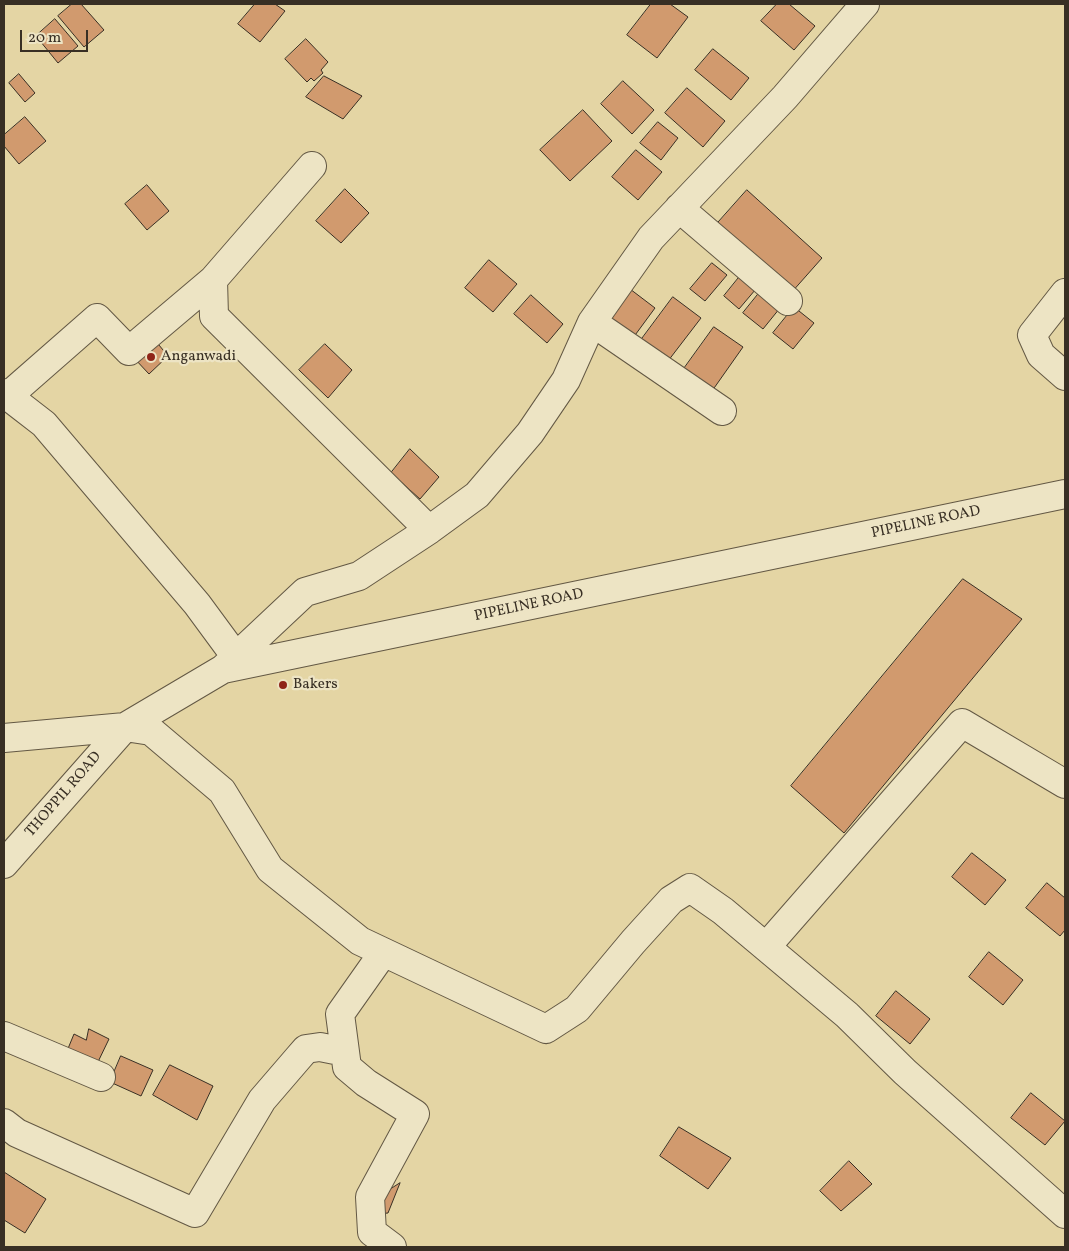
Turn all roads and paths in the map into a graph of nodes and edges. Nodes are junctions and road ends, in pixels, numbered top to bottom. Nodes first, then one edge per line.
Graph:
1 (865, 4) edge
2 (312, 166) dead end
3 (679, 208) junction
4 (213, 280) junction
5 (1065, 293) edge
6 (788, 301) dead end
7 (592, 322) junction
8 (1065, 376) edge
9 (6, 395) edge
10 (722, 411) dead end
11 (1065, 494) edge
12 (430, 530) junction
13 (230, 663) junction
14 (125, 726) junction
15 (4, 738) edge
16 (1065, 784) edge
17 (4, 864) edge
18 (766, 947) junction
19 (384, 953) junction
20 (4, 1036) edge
21 (344, 1052) junction
22 (101, 1077) dead end
23 (4, 1123) edge
24 (1065, 1214) edge
25 (392, 1247) edge

1 - 3 street
2 - 4 street
3 - 6 street
3 - 7 street
4 - 9 street
4 - 12 street
5 - 8 street
7 - 10 street
7 - 12 street
9 - 13 street
11 - 13 street, PIPELINE ROAD
12 - 13 street
13 - 14 street, PIPELINE ROAD
14 - 15 street, PIPELINE ROAD
14 - 17 street, THOPPIL ROAD
14 - 19 street
16 - 18 street
18 - 19 street
18 - 24 street
19 - 21 street
20 - 22 street
21 - 23 street
21 - 25 street

